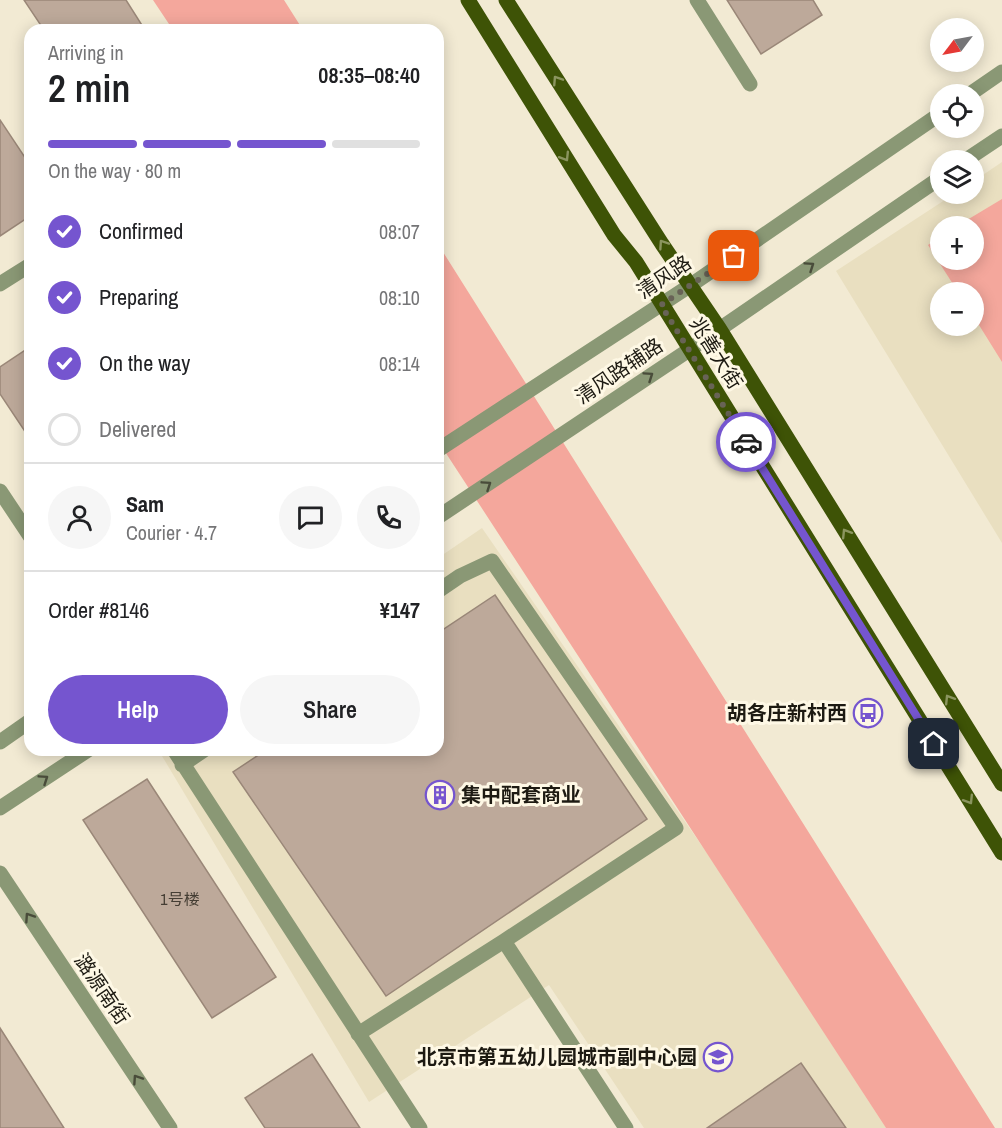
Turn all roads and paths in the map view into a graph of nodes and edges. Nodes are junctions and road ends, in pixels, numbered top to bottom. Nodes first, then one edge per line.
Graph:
1 (468, 0) edge
2 (506, 0) edge
3 (697, 0) edge
4 (1002, 72) edge
5 (750, 84) dead end
6 (984, 84) edge
7 (930, 121) edge
8 (1002, 136) edge
9 (981, 150) edge
10 (930, 185) edge
11 (24, 269) edge
12 (0, 285) edge
13 (691, 285) junction
14 (661, 305) junction
15 (719, 328) junction
16 (689, 350) junction
17 (444, 446) edge
18 (0, 490) edge
19 (444, 513) edge
20 (24, 527) edge
21 (444, 587) edge
22 (24, 725) edge
23 (0, 742) edge
24 (79, 756) edge
25 (177, 756) edge
26 (195, 756) edge
27 (182, 765) junction
28 (1002, 784) edge
29 (0, 808) edge
30 (1002, 853) edge
31 (0, 873) edge
32 (504, 941) junction
33 (358, 1034) junction
34 (170, 1128) edge
35 (420, 1128) edge
36 (626, 1128) edge

1 -> 14 main road, 兆善大街
13 -> 2 main road, 兆善大街
3 - 5 street
4 - 6 street
7 - 13 street, 清风路
8 - 9 street
15 -> 10 street, 清风路辅路
11 - 12 street
13 - 14 street, 清风路
13 - 15 main road, 兆善大街
14 - 16 main road, 兆善大街
14 - 17 street, 清风路
15 - 16 street, 清风路辅路
28 -> 15 main road, 兆善大街
19 -> 16 street, 清风路辅路
16 -> 30 main road, 兆善大街
18 - 20 street
21 - 32 street
22 - 23 street
29 -> 24 street
25 - 27 street
26 - 27 street
27 - 33 street
34 -> 31 street, 潞源南街
32 - 33 street
32 - 36 street
33 - 35 street

